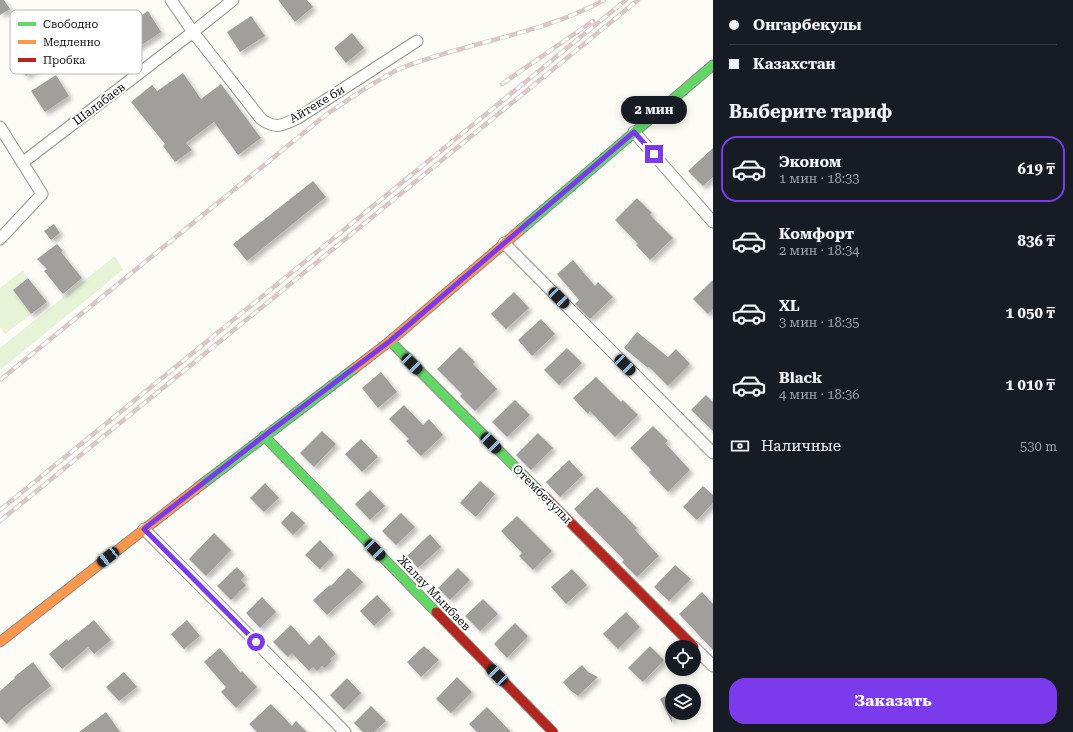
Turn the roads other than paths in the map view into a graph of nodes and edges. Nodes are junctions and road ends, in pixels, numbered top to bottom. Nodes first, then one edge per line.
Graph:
1 (171, 0) edge
2 (233, 0) edge
3 (193, 32) junction
4 (416, 41) dead end
5 (713, 65) edge
6 (142, 71) edge
7 (138, 74) edge
8 (0, 127) edge
9 (634, 132) junction
10 (22, 163) junction
11 (713, 222) edge
12 (0, 239) edge
13 (504, 243) junction
14 (390, 341) junction
15 (264, 436) junction
16 (713, 453) edge
17 (144, 529) junction
18 (687, 640) edge
19 (0, 642) edge
20 (701, 654) edge
21 (713, 666) edge
22 (344, 732) edge
23 (553, 732) edge

1 - 3 street, Айтеке би
2 - 3 street, Шалабаев
3 - 4 street, Айтеке би
3 - 6 street, Шалабаев
5 - 9 street
7 - 10 street, Шалабаев
8 - 10 street
9 - 11 street
9 - 13 street
10 - 12 street
13 - 14 street
13 - 16 street
14 - 15 street
14 - 18 street, Отембетулы
15 - 17 street
15 - 23 street, Жалау Мынбаев
17 - 19 street
17 - 22 street
20 - 21 street, Отембетулы

